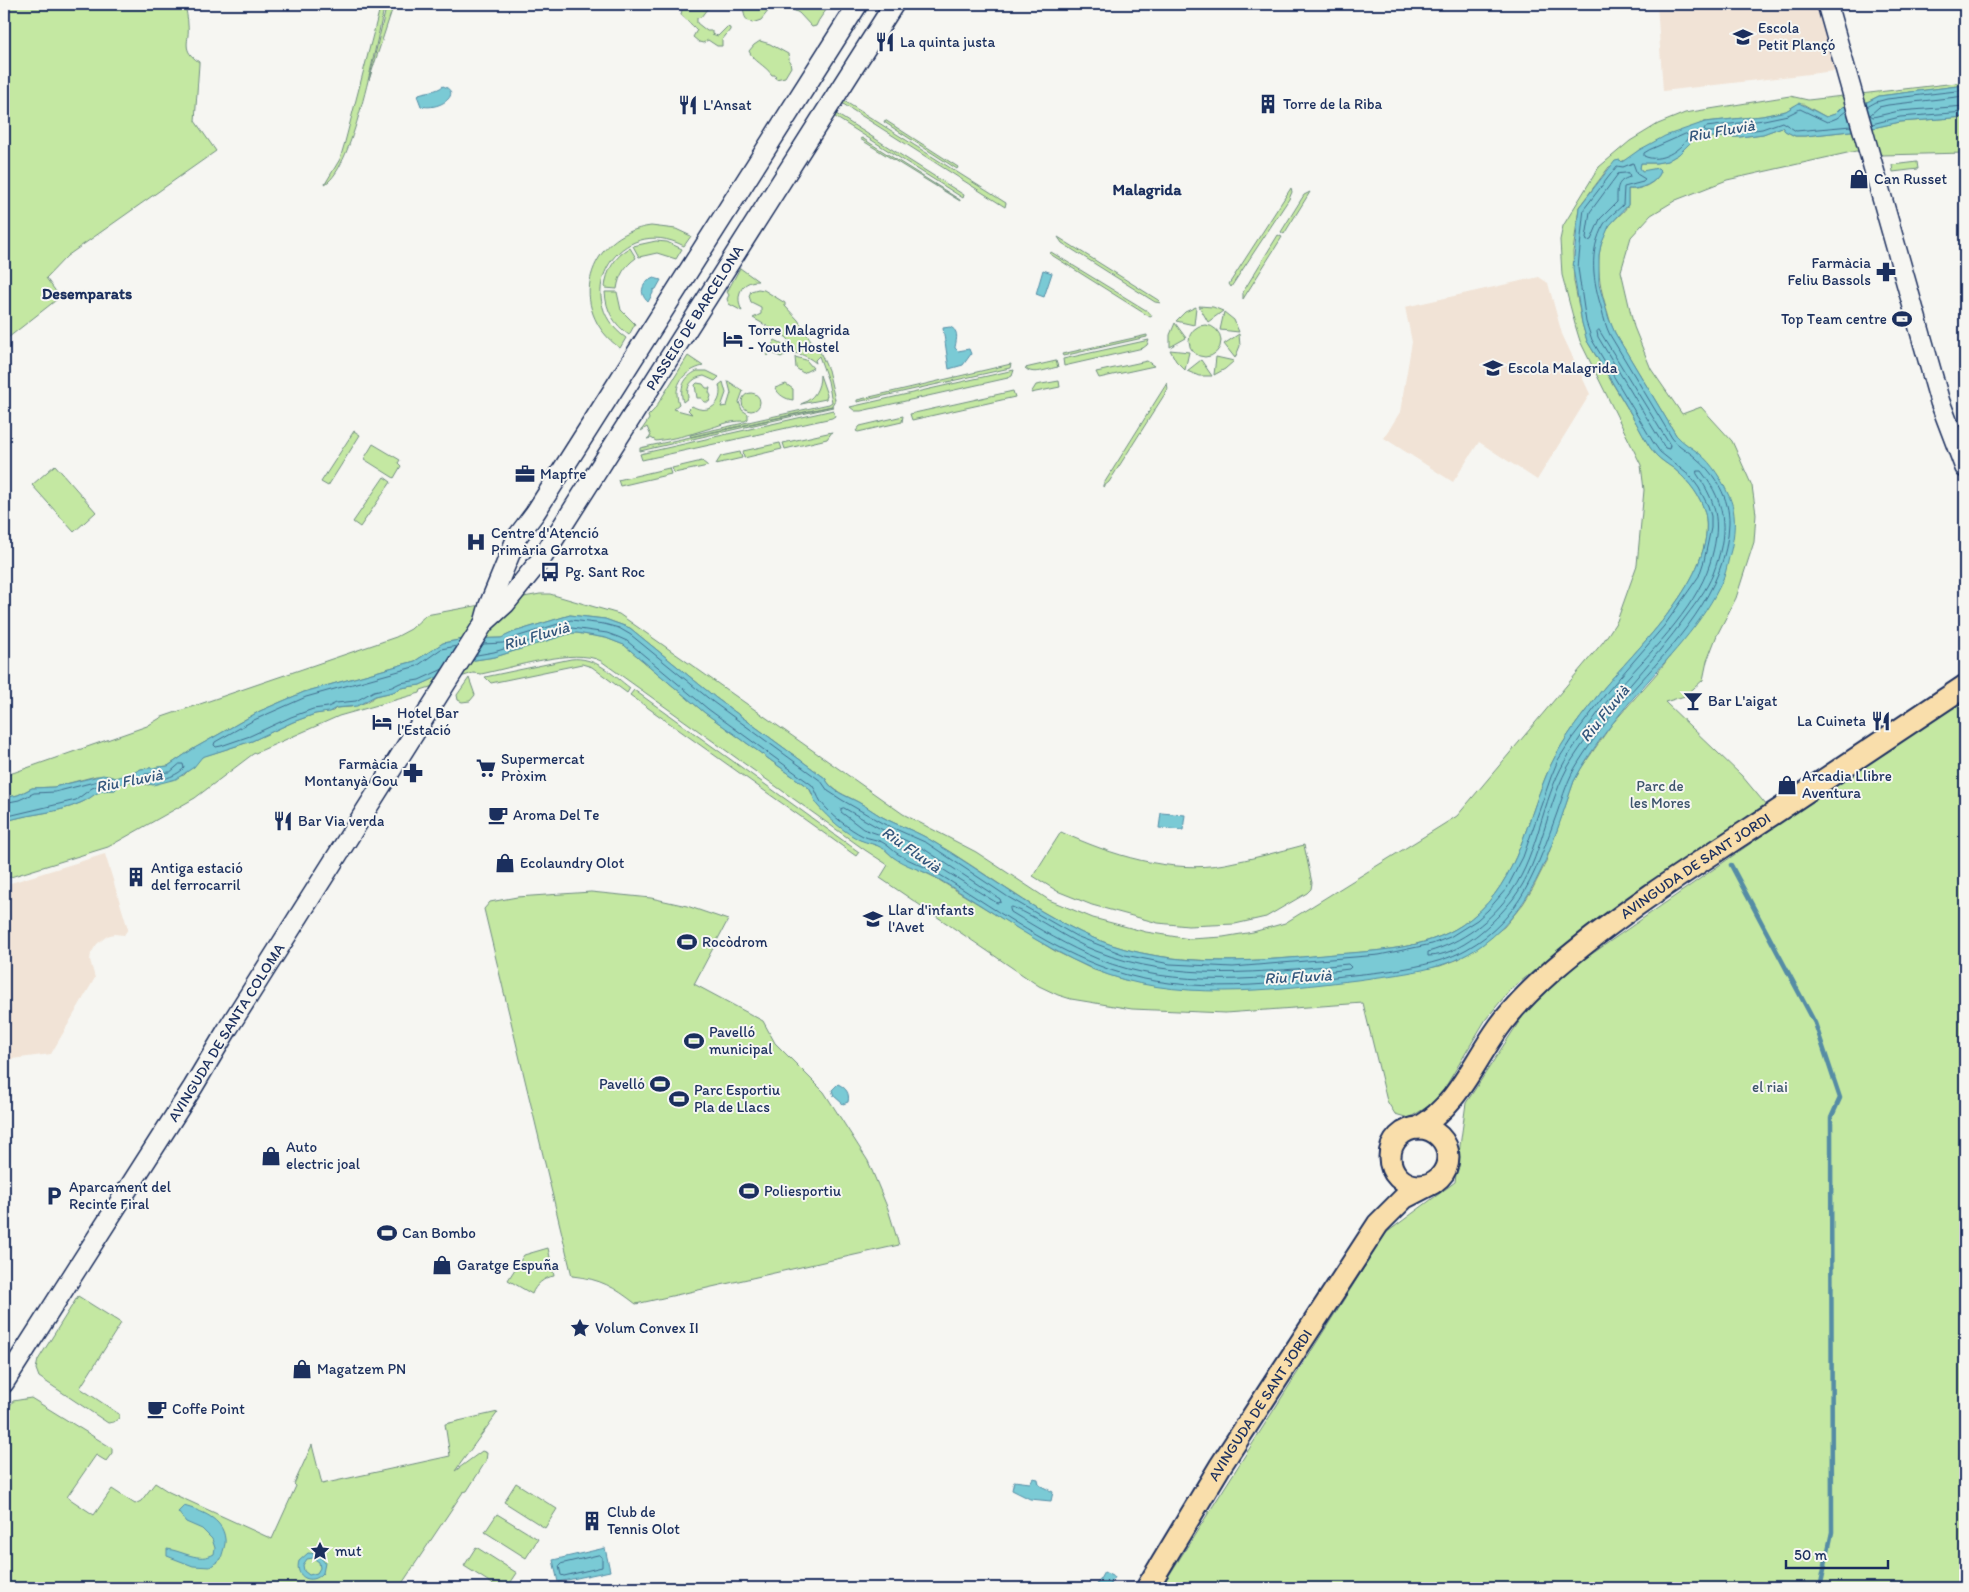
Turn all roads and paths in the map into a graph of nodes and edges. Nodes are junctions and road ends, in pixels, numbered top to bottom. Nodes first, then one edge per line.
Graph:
1 (858, 4) edge
2 (894, 4) edge
3 (1827, 4) edge
4 (1965, 468) edge
5 (487, 614) junction
6 (1965, 686) edge
7 (1463, 1086) junction
8 (1418, 1128) junction
9 (1448, 1156) junction
10 (1390, 1161) junction
11 (1433, 1183) junction
12 (1378, 1224) junction
13 (4, 1383) edge
14 (1147, 1588) edge

1 - 5 main road, PASSEIG DE BARCELONA
2 - 5 main road, PASSEIG DE BARCELONA
3 - 4 main road
5 - 13 main road, AVINGUDA DE SANTA COLOMA
6 - 7 main road, AVINGUDA DE SANT JORDI
7 - 8 main road, AVINGUDA DE SANT JORDI
7 - 9 main road, AVINGUDA DE SANT JORDI
8 - 9 main road
8 - 10 main road
9 - 11 main road
10 - 11 main road
10 - 12 main road, AVINGUDA DE SANT JORDI
11 - 12 main road, AVINGUDA DE SANT JORDI
12 - 14 main road, AVINGUDA DE SANT JORDI

